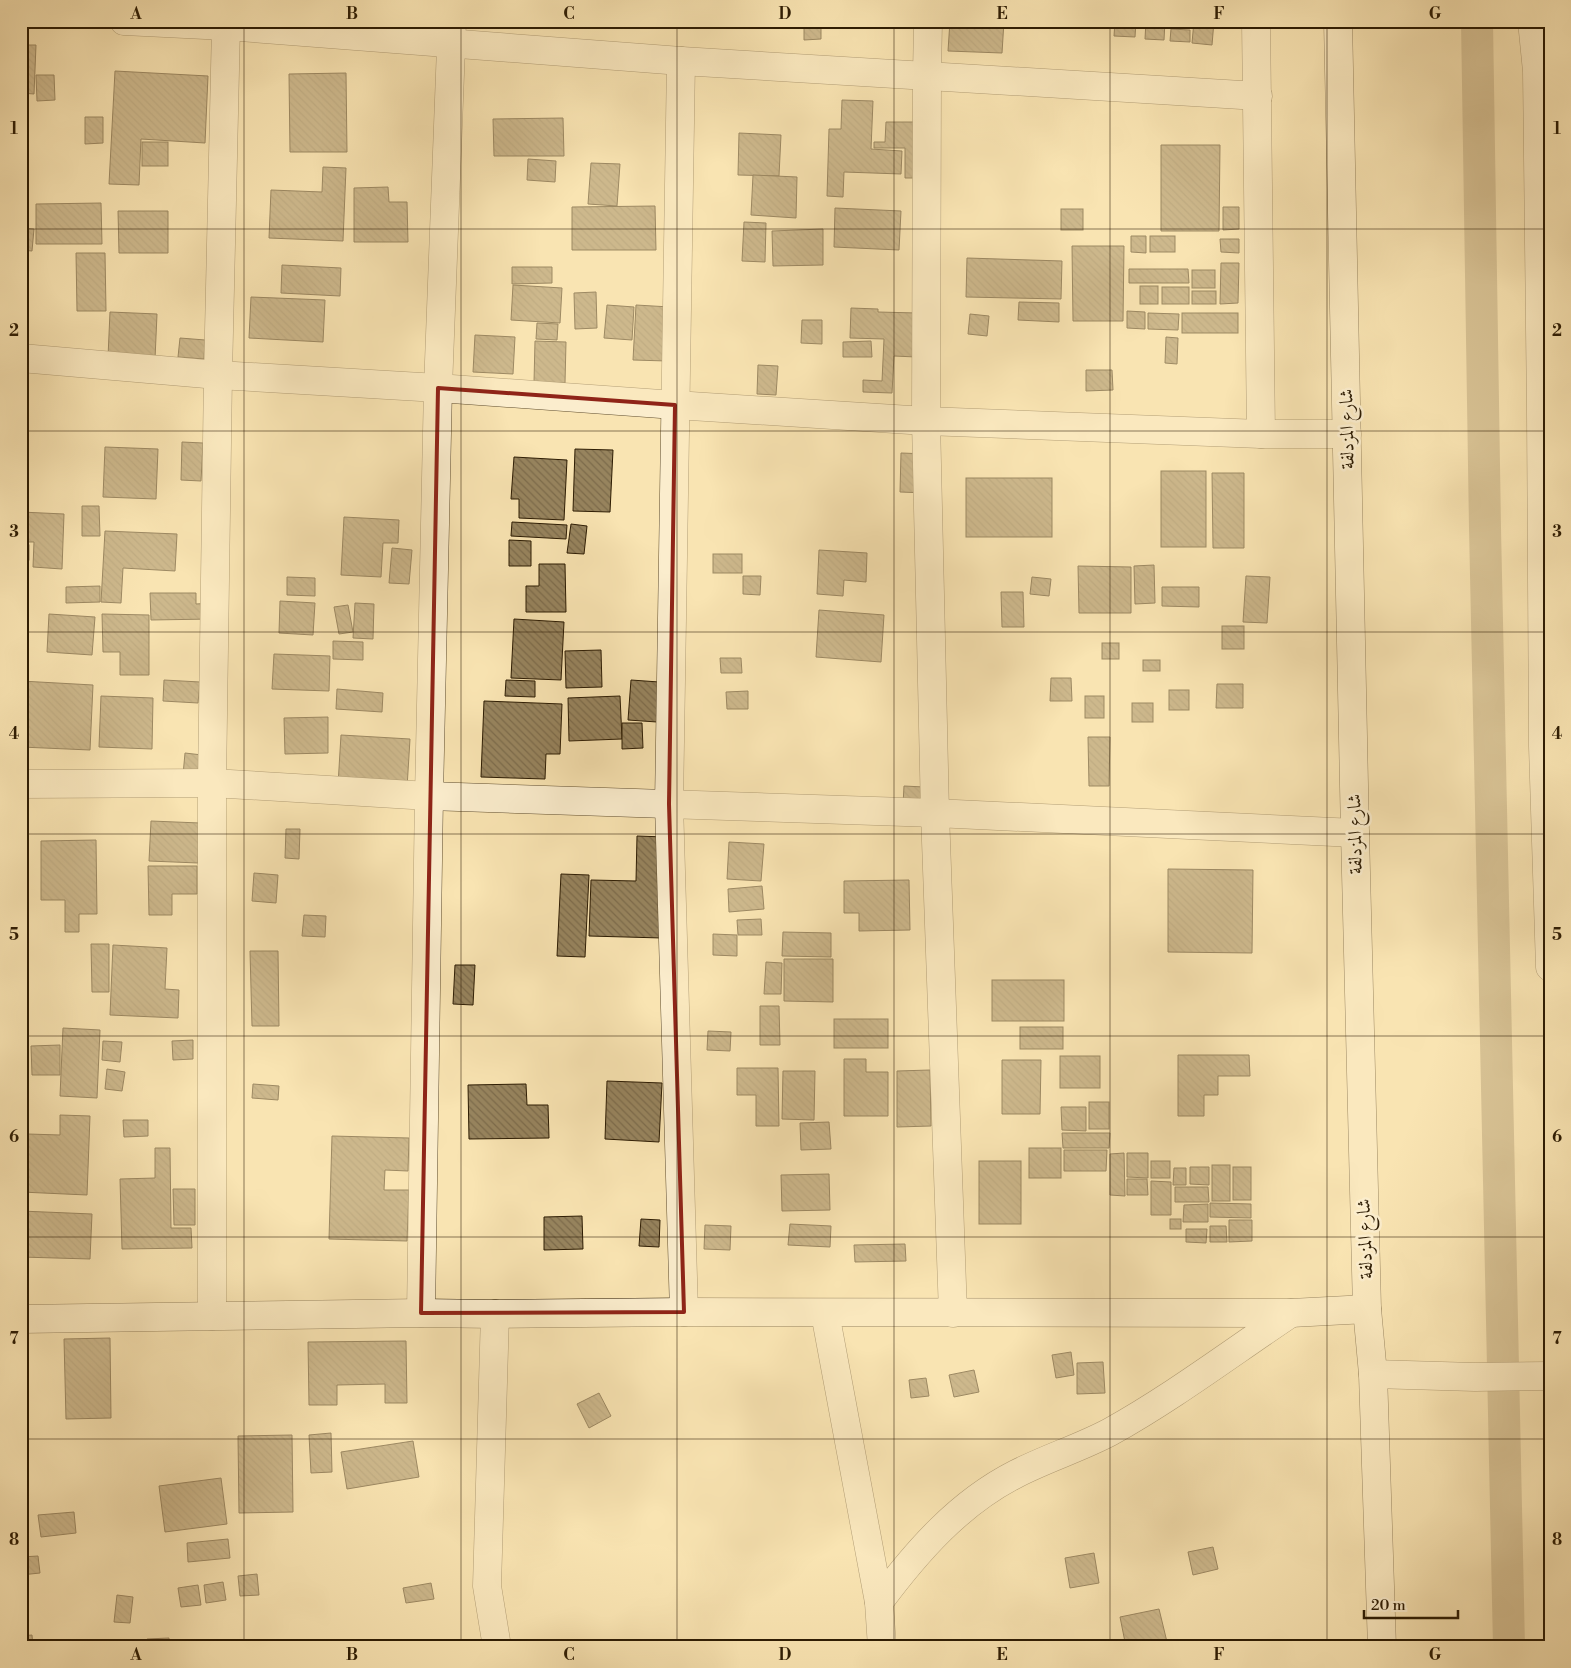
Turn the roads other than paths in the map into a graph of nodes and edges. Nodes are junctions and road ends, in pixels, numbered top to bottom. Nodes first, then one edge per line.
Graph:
1 (124, 21) edge
2 (928, 21) edge
3 (1256, 21) edge
4 (1338, 21) edge
5 (1532, 21) edge
6 (226, 26) junction
7 (452, 32) edge
8 (681, 61) junction
9 (926, 75) junction
10 (1258, 96) junction
11 (21, 358) edge
12 (218, 375) junction
13 (438, 388) junction
14 (675, 405) junction
15 (926, 421) junction
16 (1261, 434) junction
17 (1348, 434) junction
18 (212, 783) junction
19 (21, 784) edge
20 (428, 796) junction
21 (669, 804) junction
22 (935, 813) junction
23 (1354, 833) junction
24 (1550, 967) edge
25 (1367, 1309) junction
26 (684, 1312) junction
27 (421, 1313) junction
28 (825, 1313) junction
29 (952, 1313) junction
30 (1291, 1313) junction
31 (495, 1314) junction
32 (212, 1316) junction
33 (21, 1319) edge
34 (1373, 1374) junction
35 (1549, 1376) edge
36 (879, 1602) junction
37 (497, 1647) edge
38 (882, 1647) edge
39 (1382, 1647) edge

1 - 6 street
2 - 9 street
3 - 10 street
4 - 17 street, شارع المزدلفة
5 - 24 street
6 - 7 street
6 - 12 street
7 - 8 street
7 - 13 street
8 - 9 street
8 - 14 street
9 - 10 street
9 - 15 street
10 - 16 street
11 - 12 street
12 - 13 street
12 - 18 street
13 - 14 street
13 - 20 street
14 - 15 street
14 - 21 street
15 - 16 street
15 - 22 street
16 - 17 street
17 - 23 street, شارع المزدلفة
18 - 19 street
18 - 20 street
18 - 32 street
20 - 21 street
20 - 27 street
21 - 22 street
21 - 26 street
22 - 23 street
22 - 29 street
23 - 25 street, شارع المزدلفة
25 - 30 street
25 - 34 street, شارع المزدلفة
26 - 28 street
26 - 31 street
27 - 31 street
27 - 32 street
28 - 29 street
28 - 36 street
29 - 30 street
30 - 36 street
31 - 37 street
32 - 33 street
34 - 35 street
34 - 39 street, شارع المزدلفة
36 - 38 street

